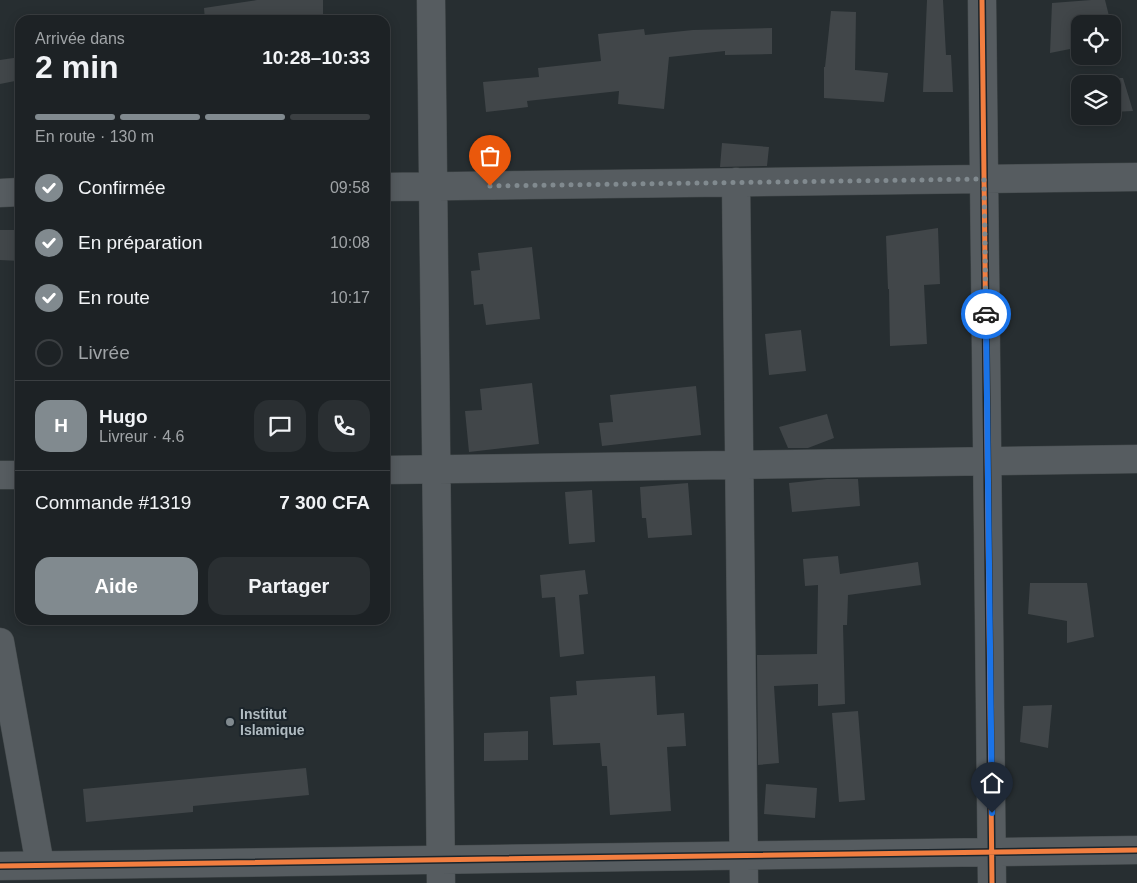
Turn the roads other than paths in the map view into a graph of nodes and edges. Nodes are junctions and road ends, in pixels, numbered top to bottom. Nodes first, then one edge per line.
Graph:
1 (431, 0) edge
2 (982, 0) edge
3 (1137, 176) edge
4 (984, 179) junction
5 (736, 182) junction
6 (433, 186) junction
7 (390, 187) edge
8 (15, 192) edge
9 (0, 193) edge
10 (1137, 459) edge
11 (988, 461) junction
12 (739, 464) junction
13 (436, 469) junction
14 (390, 470) edge
15 (0, 475) edge
16 (15, 475) edge
17 (0, 642) edge
18 (1137, 850) edge
19 (992, 852) junction
20 (744, 855) junction
21 (40, 865) junction
22 (0, 866) edge
23 (441, 871) edge
24 (744, 883) edge
25 (992, 883) edge

1 - 6 street
2 - 4 street
3 - 4 street
4 - 5 street
4 - 11 street
5 - 6 street
5 - 12 street
6 - 7 street
6 - 13 street
8 - 9 street
10 - 11 street
11 - 12 street
11 - 19 street
12 - 13 street
12 - 20 street
13 - 14 street
13 - 23 street
15 - 16 street
17 - 21 street
18 - 19 street
19 - 20 street
19 - 25 street
20 - 23 street
20 - 24 street
21 - 22 street
21 - 23 street

